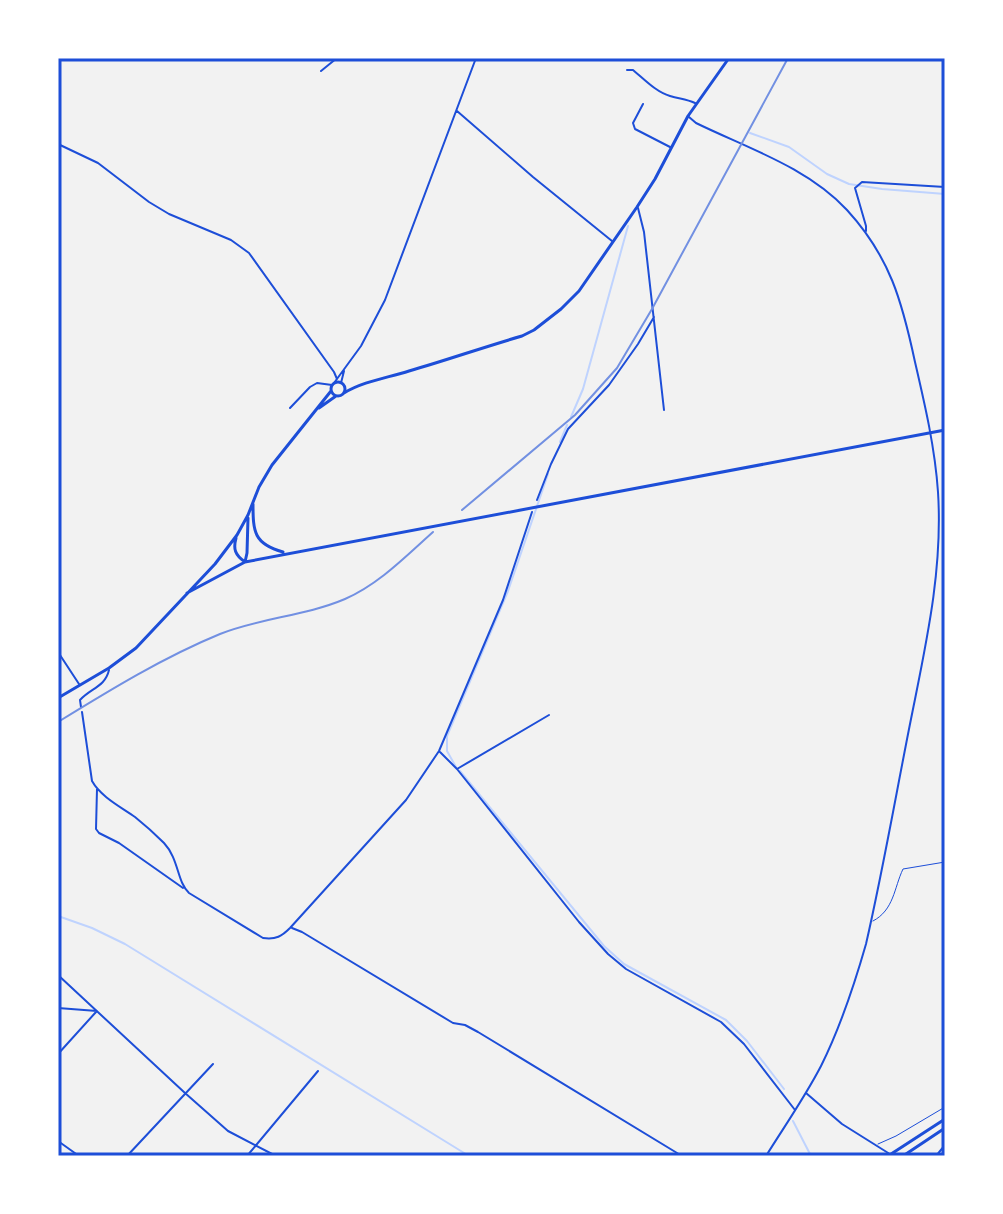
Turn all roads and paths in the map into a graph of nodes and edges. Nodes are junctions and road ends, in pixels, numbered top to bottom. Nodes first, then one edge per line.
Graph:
1 (337, 58) edge
2 (476, 58) edge
3 (729, 58) edge
4 (627, 70) dead end
5 (321, 71) dead end
6 (643, 104) dead end
7 (696, 104) junction
8 (457, 111) junction
9 (688, 116) junction
10 (58, 144) edge
11 (671, 147) junction
12 (945, 187) edge
13 (637, 207) junction
14 (866, 232) junction
15 (613, 242) junction
16 (654, 317) junction
17 (345, 370) junction
18 (334, 372) junction
19 (341, 374) junction
20 (334, 382) junction
21 (343, 384) junction
22 (353, 387) junction
23 (331, 391) junction
24 (344, 393) junction
25 (336, 396) junction
26 (290, 408) dead end
27 (664, 410) dead end
28 (316, 411) junction
29 (945, 430) edge
30 (253, 500) junction
31 (538, 502) junction
32 (532, 512) dead end
33 (248, 515) junction
34 (237, 535) junction
35 (939, 545) junction
36 (945, 545) edge
37 (287, 553) junction
38 (245, 562) junction
39 (187, 593) junction
40 (58, 652) edge
41 (109, 668) junction
42 (94, 678) junction
43 (81, 686) junction
44 (94, 688) junction
45 (58, 698) edge
46 (81, 707) dead end
47 (82, 712) dead end
48 (549, 715) dead end
49 (439, 751) junction
50 (457, 769) junction
51 (97, 789) junction
52 (945, 862) edge
53 (184, 888) junction
54 (871, 922) junction
55 (290, 928) junction
56 (58, 975) edge
57 (58, 1008) edge
58 (97, 1011) junction
59 (58, 1054) edge
60 (213, 1064) dead end
61 (318, 1071) dead end
62 (806, 1092) junction
63 (185, 1093) junction
64 (945, 1107) edge
65 (795, 1110) junction
66 (945, 1119) edge
67 (945, 1128) edge
68 (58, 1141) edge
69 (256, 1145) junction
70 (875, 1145) junction
71 (945, 1145) edge
72 (79, 1156) edge
73 (127, 1156) edge
74 (247, 1156) edge
75 (276, 1156) edge
76 (682, 1156) edge
77 (766, 1156) edge
78 (890, 1156) edge
79 (903, 1156) edge
80 (936, 1156) edge

1 - 5 street
2 - 8 street
3 - 7 main road
4 - 7 street
6 - 11 street
7 - 9 main road
8 - 15 street
8 - 17 street
9 - 11 main road
9 - 14 street
10 - 18 street
11 - 13 main road
12 - 14 street
13 - 15 main road
13 - 16 street
14 - 35 street
15 - 22 main road
16 - 27 street
16 - 31 street
17 - 19 street
17 - 21 street
18 - 19 street
18 - 20 street
19 - 20 street
20 - 21 main road
20 - 23 main road
20 - 26 street
21 - 22 main road
21 - 24 main road
22 - 24 main road
23 - 25 main road
23 - 28 main road
24 - 25 main road
25 - 28 main road
28 - 30 main road
29 - 31 main road
30 - 33 main road
30 - 37 main road
31 - 37 main road
32 - 49 street
33 - 34 main road
33 - 38 main road
34 - 38 main road
34 - 39 main road
35 - 36 street
35 - 54 street
37 - 38 main road
38 - 39 main road
39 - 41 main road
40 - 43 street
41 - 42 main road
41 - 44 street
42 - 43 main road
42 - 44 street
43 - 45 main road
44 - 46 street
47 - 51 street
48 - 50 street
49 - 50 street
49 - 55 street
50 - 65 street
51 - 53 street
51 - 53 street
52 - 54 lane
53 - 55 street
54 - 62 street
55 - 76 street
56 - 58 street
57 - 58 street
58 - 59 street
58 - 63 street
60 - 63 street
61 - 69 street
62 - 65 street
62 - 70 street
63 - 69 street
63 - 73 street
64 - 70 lane
65 - 77 street
66 - 78 main road
67 - 79 main road
68 - 72 street
69 - 74 street
69 - 75 street
70 - 78 street
71 - 80 street

